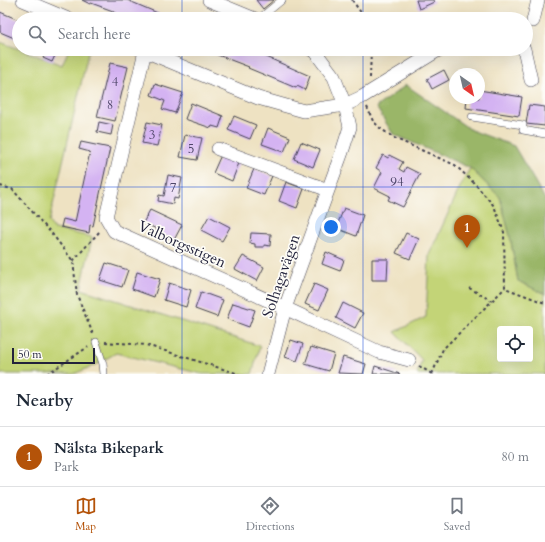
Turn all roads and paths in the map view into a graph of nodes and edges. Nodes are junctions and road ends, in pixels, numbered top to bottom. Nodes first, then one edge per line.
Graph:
1 (23, 0) edge
2 (208, 0) edge
3 (282, 0) edge
4 (352, 0) edge
5 (538, 0) edge
6 (51, 12) edge
7 (238, 12) edge
8 (267, 12) edge
9 (361, 12) edge
10 (535, 21) edge
11 (141, 56) edge
12 (156, 56) edge
13 (318, 56) edge
14 (371, 56) edge
15 (429, 56) edge
16 (526, 56) edge
17 (531, 80) dead end
18 (362, 97) junction
19 (345, 105) junction
20 (472, 117) dead end
21 (545, 134) edge
22 (218, 149) dead end
23 (0, 186) edge
24 (328, 190) junction
25 (109, 221) junction
26 (73, 261) junction
27 (469, 288) dead end
28 (505, 288) junction
29 (492, 301) junction
30 (545, 303) edge
31 (285, 308) junction
32 (96, 342) junction
33 (409, 360) joint
34 (47, 374) edge
35 (104, 374) edge
36 (239, 374) edge
37 (268, 374) edge
38 (432, 374) edge

1 - 6 street
2 - 7 street
3 - 8 lane
4 - 9 path
5 - 10 street
11 - 25 street
12 - 19 street
13 - 19 street, Solhagavägen
14 - 18 path
15 - 18 street
16 - 17 street
18 - 19 street
18 - 28 path
19 - 24 street, Solhagavägen
20 - 21 lane
22 - 24 street
23 - 26 path
24 - 31 street, Solhagavägen
25 - 26 path
25 - 31 street, Valborgsstigen
26 - 32 path
27 - 29 path
28 - 29 path
28 - 30 path
29 - 38 path
31 - 33 street, Valborgsstigen
31 - 37 street, Solhagavägen
32 - 34 path
32 - 35 lane
32 - 36 path
33 - 38 path

